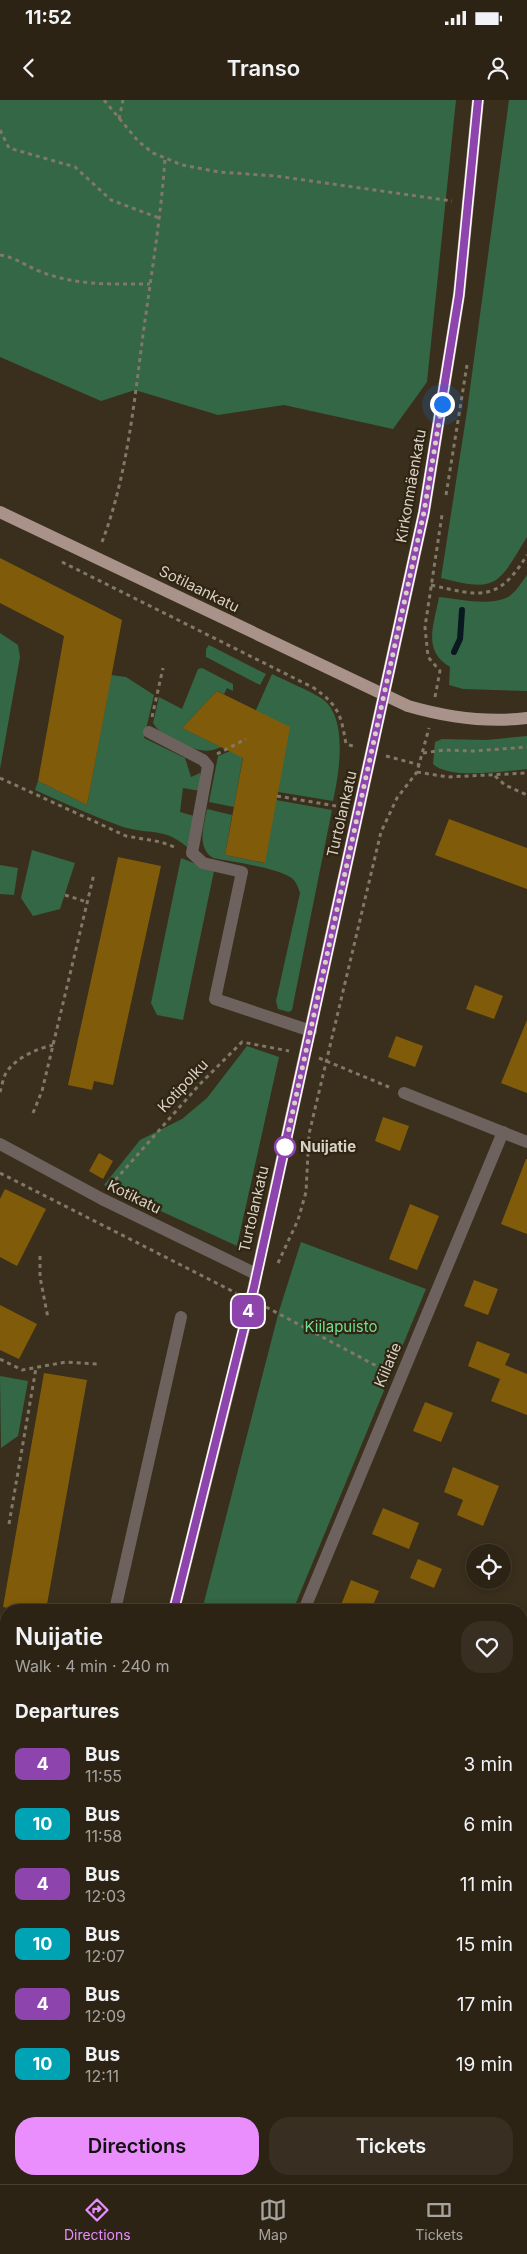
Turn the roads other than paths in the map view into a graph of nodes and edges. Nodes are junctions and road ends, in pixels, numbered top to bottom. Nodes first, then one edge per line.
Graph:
1 (478, 100) edge
2 (0, 512) edge
3 (384, 696) junction
4 (527, 718) edge
5 (148, 732) road end
6 (311, 1030) junction
7 (404, 1094) road end
8 (503, 1132) junction
9 (527, 1142) edge
10 (0, 1144) edge
11 (256, 1274) junction
12 (181, 1317) dead end
13 (116, 1604) edge
14 (175, 1604) edge
15 (306, 1604) edge

1 - 3 main road, Kirkonmäenkatu
2 - 3 main road, Sotilaankatu
3 - 4 main road, Sotilaankatu
3 - 6 main road, Turtolankatu
5 - 6 street
6 - 11 main road, Turtolankatu
7 - 8 street
8 - 9 street
8 - 15 street, Kiilatie
10 - 11 street, Kotikatu
11 - 14 main road, Turtolankatu
12 - 13 street

